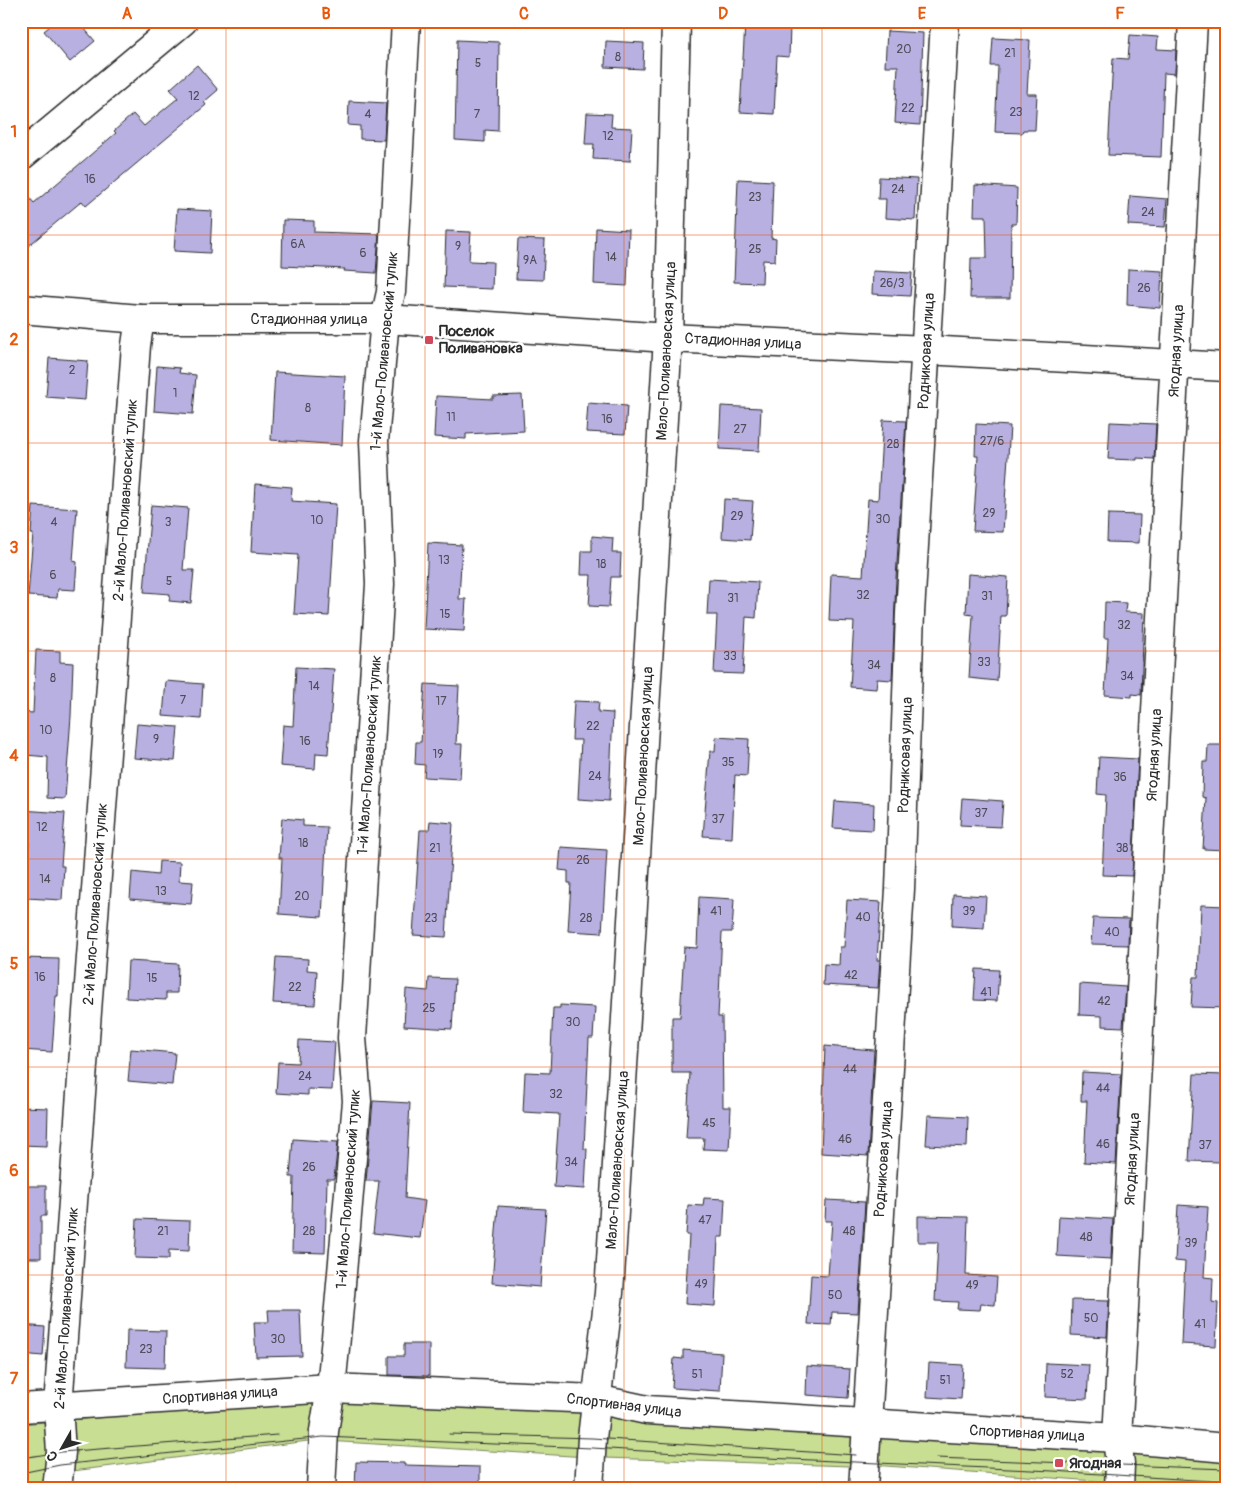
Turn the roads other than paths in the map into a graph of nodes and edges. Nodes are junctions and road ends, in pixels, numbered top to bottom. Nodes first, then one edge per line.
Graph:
1 (183, 21) edge
2 (406, 21) edge
3 (676, 21) edge
4 (944, 21) edge
5 (1193, 21) edge
6 (21, 156) edge
7 (21, 309) edge
8 (385, 319) junction
9 (140, 320) junction
10 (668, 338) junction
11 (926, 350) junction
12 (1175, 364) junction
13 (1226, 367) edge
14 (331, 1388) junction
15 (596, 1399) junction
16 (58, 1406) junction
17 (21, 1408) edge
18 (866, 1424) junction
19 (1117, 1438) junction
20 (1226, 1448) edge
21 (57, 1489) edge
22 (321, 1489) edge
23 (590, 1489) edge
24 (863, 1489) edge
25 (1119, 1489) edge

1 - 6 street
2 - 8 street, 1-й Мало-Поливановский тупик
3 - 10 street, Мало-Поливановская улица
4 - 11 street, Родниковая улица
5 - 12 street, Ягодная улица
7 - 9 street, Стадионная улица
8 - 9 street, Стадионная улица
8 - 10 street, Стадионная улица
8 - 14 street, 1-й Мало-Поливановский тупик
9 - 16 street, 2-й Мало-Поливановский тупик
10 - 11 street, Стадионная улица
10 - 15 street, Мало-Поливановская улица
11 - 12 street, Стадионная улица
11 - 18 street, Родниковая улица
12 - 13 street, Стадионная улица
12 - 19 street, Ягодная улица
14 - 15 street, Спортивная улица
14 - 16 street, Спортивная улица
14 - 22 street, 1-й Мало-Поливановский тупик
15 - 18 street, Спортивная улица
15 - 23 street, Мало-Поливановская улица
16 - 17 street, Спортивная улица
16 - 21 street, 2-й Мало-Поливановский тупик
18 - 19 street, Спортивная улица
18 - 24 street, Родниковая улица
19 - 20 street, Спортивная улица
19 - 25 street, Ягодная улица

